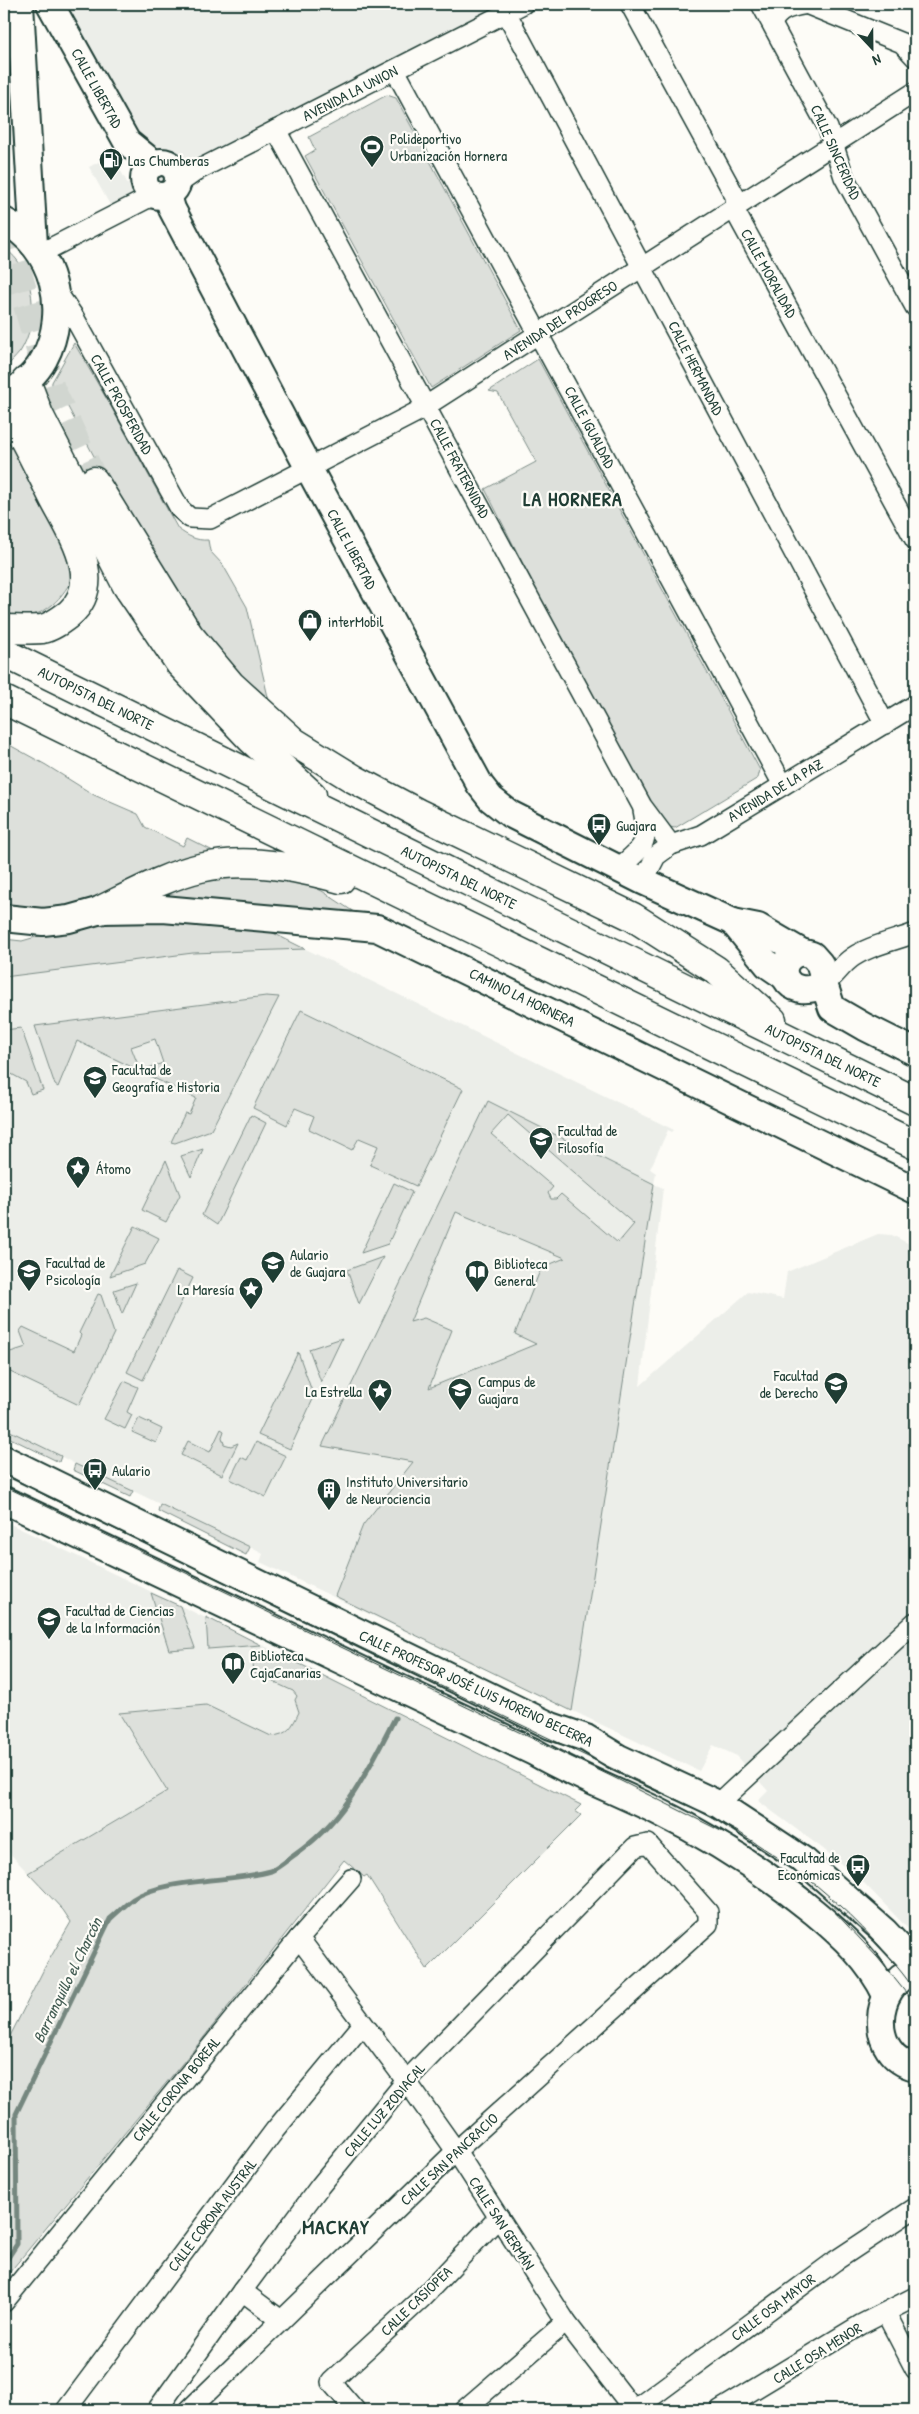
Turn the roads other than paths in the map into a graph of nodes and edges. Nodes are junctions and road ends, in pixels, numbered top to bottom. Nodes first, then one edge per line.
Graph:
1 (20, 4) edge
2 (50, 4) edge
3 (523, 4) edge
4 (630, 4) edge
5 (761, 4) edge
6 (807, 4) edge
7 (506, 12) junction
8 (772, 23) junction
9 (915, 57) edge
10 (395, 70) junction
11 (915, 92) edge
12 (276, 130) junction
13 (834, 144) junction
14 (167, 191) junction
15 (734, 208) junction
16 (4, 221) edge
17 (38, 249) junction
18 (643, 266) junction
19 (55, 289) junction
20 (915, 308) edge
21 (539, 333) junction
22 (26, 381) junction
23 (4, 399) edge
24 (4, 404) edge
25 (426, 405) junction
26 (309, 469) junction
27 (94, 481) tunnel mouth
28 (190, 518) joint
29 (915, 540) edge
30 (4, 629) edge
31 (4, 653) edge
32 (4, 700) edge
33 (915, 705) edge
34 (885, 724) junction
35 (783, 785) junction
36 (642, 806) junction
37 (337, 817) junction
38 (671, 846) junction
39 (617, 869) junction
40 (643, 882) junction
41 (398, 894) junction
42 (101, 910) junction
43 (4, 918) edge
44 (733, 922) junction
45 (915, 933) edge
46 (809, 956) junction
47 (849, 960) junction
48 (784, 976) junction
49 (824, 984) junction
50 (800, 1044) junction
51 (915, 1052) edge
52 (915, 1101) edge
53 (915, 1145) edge
54 (915, 1190) edge
55 (4, 1459) edge
56 (4, 1500) edge
57 (915, 1622) edge
58 (718, 1804) junction
59 (648, 1844) joint
60 (351, 1879) dead end
61 (299, 1938) junction
62 (915, 1964) edge
63 (915, 1970) edge
64 (886, 1994) junction
65 (363, 2024) junction
66 (915, 2067) edge
67 (406, 2081) junction
68 (456, 2151) junction
69 (915, 2208) edge
70 (499, 2217) junction
71 (242, 2291) junction
72 (915, 2297) edge
73 (4, 2302) edge
74 (889, 2319) dead end
75 (281, 2320) junction
76 (566, 2322) junction
77 (915, 2369) edge
78 (741, 2405) edge
79 (66, 2410) edge
80 (157, 2410) edge
81 (189, 2410) edge
82 (355, 2410) edge
83 (464, 2410) edge
84 (634, 2410) edge
85 (720, 2410) edge

1 - 17 street
2 - 14 street, CALLE LIBERTAD
3 - 7 street, AVENIDA LA UNION
4 - 15 street, CALLE MORALIDAD
5 - 8 street, CALLE SINCERIDAD
6 - 8 street
6 - 9 street
7 - 10 street, AVENIDA LA UNION
7 - 18 street, CALLE HERMANDAD
8 - 13 street, CALLE SINCERIDAD
10 - 12 street, AVENIDA LA UNION
10 - 21 street, CALLE IGUALDAD
11 - 13 street, AVENIDA DEL PROGRESO
12 - 14 street, AVENIDA LA UNION
12 - 25 street, CALLE FRATERNIDAD
13 - 15 street, AVENIDA DEL PROGRESO
13 - 20 street, CALLE SINCERIDAD
14 - 17 street, AVENIDA LA UNION
14 - 26 street, CALLE LIBERTAD
15 - 18 street, AVENIDA DEL PROGRESO
15 - 29 street, CALLE MORALIDAD
16 - 17 street
17 - 19 street
18 - 21 street, AVENIDA DEL PROGRESO
18 - 34 street, CALLE HERMANDAD
19 - 22 street
19 - 28 street, CALLE PROSPERIDAD
21 - 25 street, AVENIDA DEL PROGRESO
21 - 35 street, CALLE IGUALDAD
22 - 23 street
22 - 37 highway
24 - 30 highway
25 - 26 street, AVENIDA DEL PROGRESO
25 - 36 street, CALLE FRATERNIDAD
26 - 28 street, AVENIDA DEL PROGRESO
26 - 39 street, CALLE LIBERTAD
27 - 50 highway
31 - 37 highway, AUTOPISTA DEL NORTE
32 - 41 highway
33 - 34 street, AVENIDA DE LA PAZ
34 - 35 street, AVENIDA DE LA PAZ
35 - 38 street, AVENIDA DE LA PAZ
36 - 38 street, CALLE FRATERNIDAD
36 - 39 street, CALLE FRATERNIDAD
37 - 50 highway, AUTOPISTA DEL NORTE
38 - 40 street, AVENIDA DE LA PAZ
39 - 40 street, CALLE LIBERTAD
40 - 44 street, CALLE LIBERTAD
41 - 42 highway
41 - 53 highway
42 - 43 street, CAMINO LA HORNERA
42 - 54 street, CAMINO LA HORNERA
44 - 46 street
44 - 48 street
45 - 47 street
46 - 47 street
46 - 48 street
46 - 49 street
47 - 49 street
48 - 49 street
49 - 51 street
50 - 52 highway, AUTOPISTA DEL NORTE
55 - 58 street, CALLE PROFESOR JOSÉ LUIS MORENO BECERRA
56 - 64 street, CALLE PROFESOR JOSÉ LUIS MORENO BECERRA
57 - 58 street
58 - 62 street, CALLE PROFESOR JOSÉ LUIS MORENO BECERRA
59 - 67 street, CALLE LUZ ZODIACAL
59 - 68 street, CALLE SAN PANCRACIO
60 - 61 street, CALLE CORONA BOREAL
61 - 65 street, CALLE SAN GERMÁN
61 - 73 street, CALLE CORONA BOREAL
63 - 64 street
64 - 66 street
65 - 67 street, CALLE SAN GERMÁN
65 - 79 street, CALLE CORONA AUSTRAL
67 - 68 street, CALLE SAN GERMÁN
67 - 71 street, CALLE LUZ ZODIACAL
68 - 70 street, CALLE SAN GERMÁN
68 - 75 street, CALLE SAN PANCRACIO
69 - 84 street, CALLE OSA MAYOR
70 - 76 street, CALLE SAN GERMÁN
70 - 82 street, CALLE CASIOPEA
71 - 75 street
71 - 80 street, CALLE LUZ ZODIACAL
72 - 78 street, CALLE OSA MENOR
74 - 77 street
75 - 81 street, CALLE SAN PANCRACIO
76 - 83 street
76 - 84 street, CALLE SAN GERMÁN
78 - 85 street, CALLE OSA MENOR

